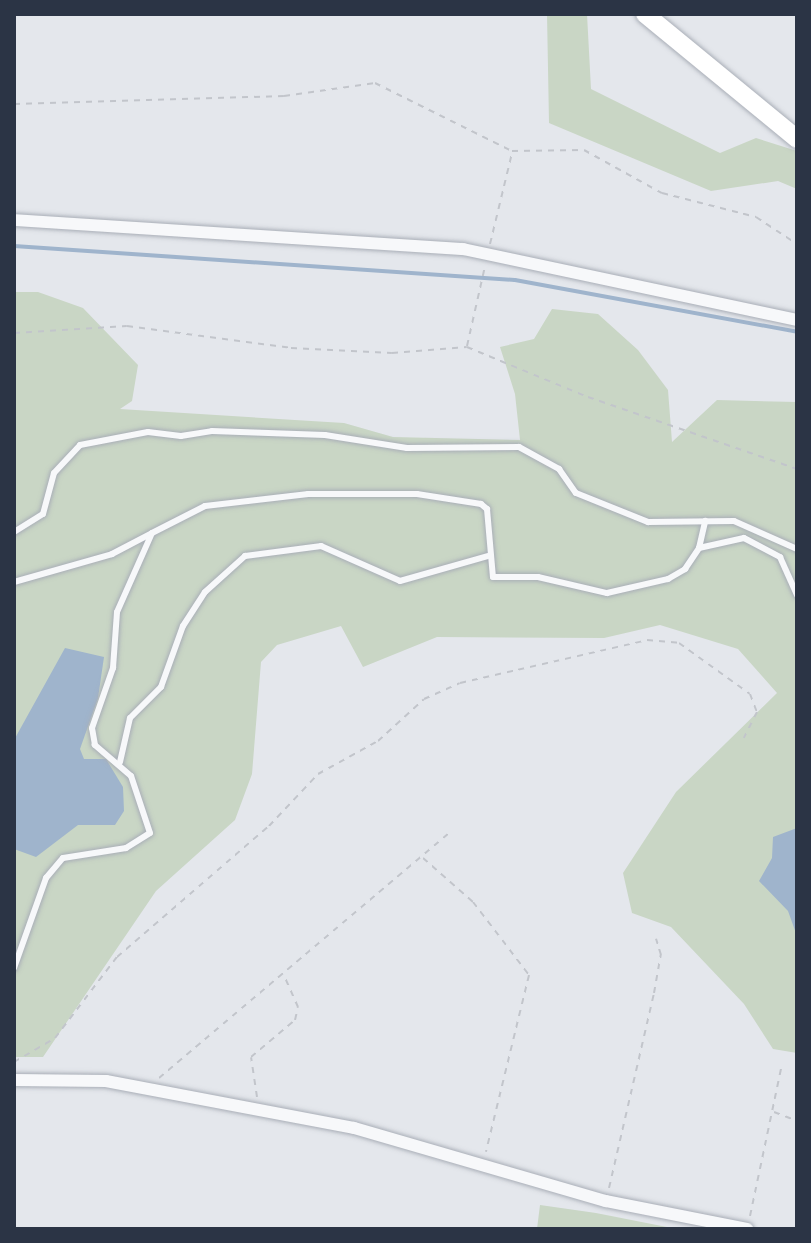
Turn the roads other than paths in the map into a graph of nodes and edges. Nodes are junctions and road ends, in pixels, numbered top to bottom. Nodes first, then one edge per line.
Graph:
1 (645, 14) edge
2 (797, 139) edge
3 (14, 220) edge
4 (797, 320) edge
5 (705, 521) junction
6 (14, 532) edge
7 (152, 533) junction
8 (699, 548) junction
9 (797, 549) edge
10 (488, 556) junction
11 (14, 582) edge
12 (797, 595) edge
13 (120, 762) junction
14 (14, 968) edge
15 (14, 1080) edge
16 (747, 1229) edge

1 - 2 main road
3 - 4 street
5 - 6 lane
5 - 8 lane
5 - 9 lane
7 - 10 lane
7 - 11 lane
7 - 13 lane
8 - 10 lane
8 - 12 lane
10 - 13 lane
13 - 14 lane
15 - 16 street

